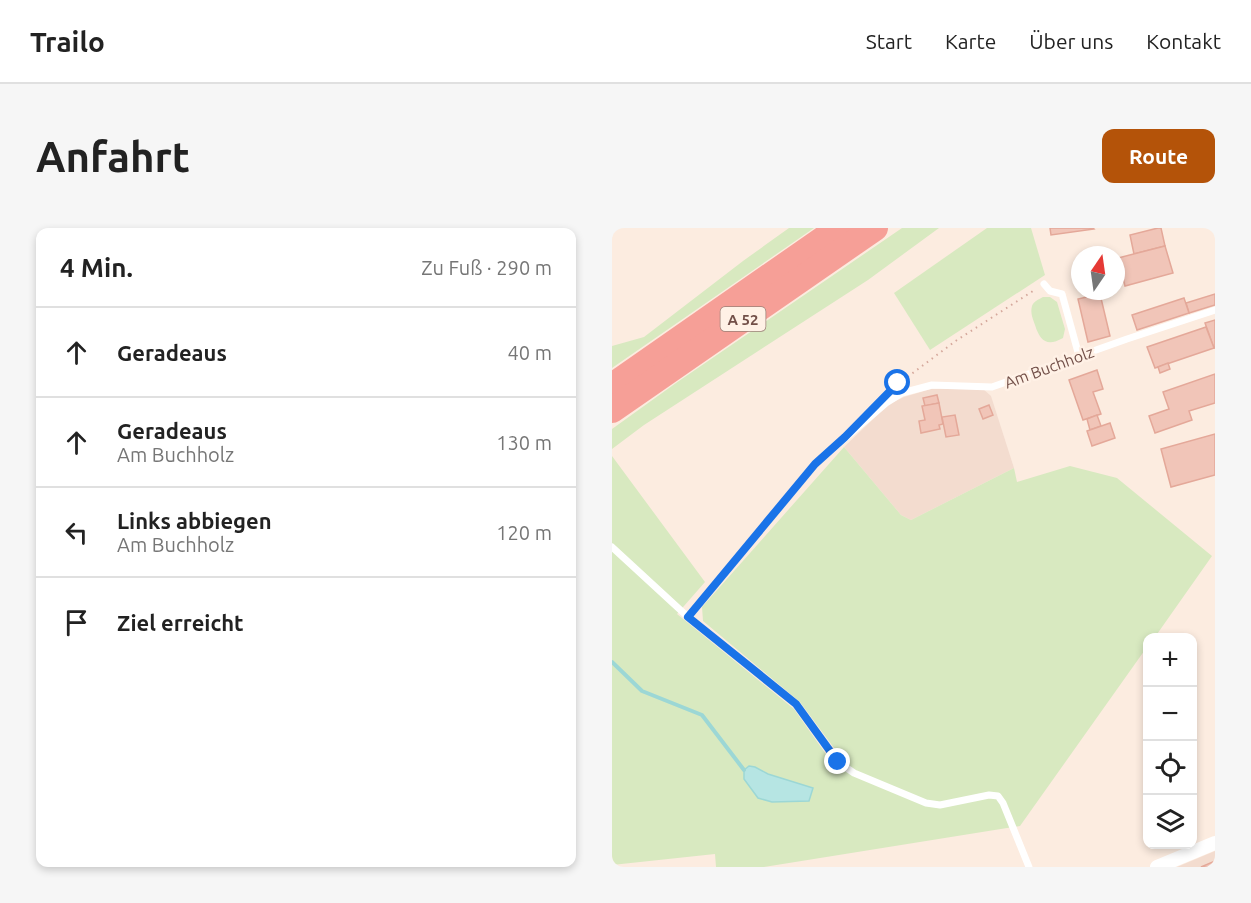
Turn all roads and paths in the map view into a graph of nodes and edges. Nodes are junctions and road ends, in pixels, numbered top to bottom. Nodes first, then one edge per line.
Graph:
1 (839, 228) edge
2 (875, 228) edge
3 (1044, 284) joint
4 (1215, 310) edge
5 (1079, 356) junction
6 (898, 383) dead end
7 (612, 386) edge
8 (612, 410) edge
9 (612, 547) edge
10 (688, 617) junction
11 (1215, 843) edge
12 (1029, 867) edge
13 (1157, 867) edge

1 - 7 highway, A 52
2 - 8 highway, A 52
3 - 5 lane
3 - 6 path
4 - 5 lane, Am Buchholz
5 - 10 lane, Am Buchholz
9 - 10 lane
10 - 12 lane
11 - 13 street

